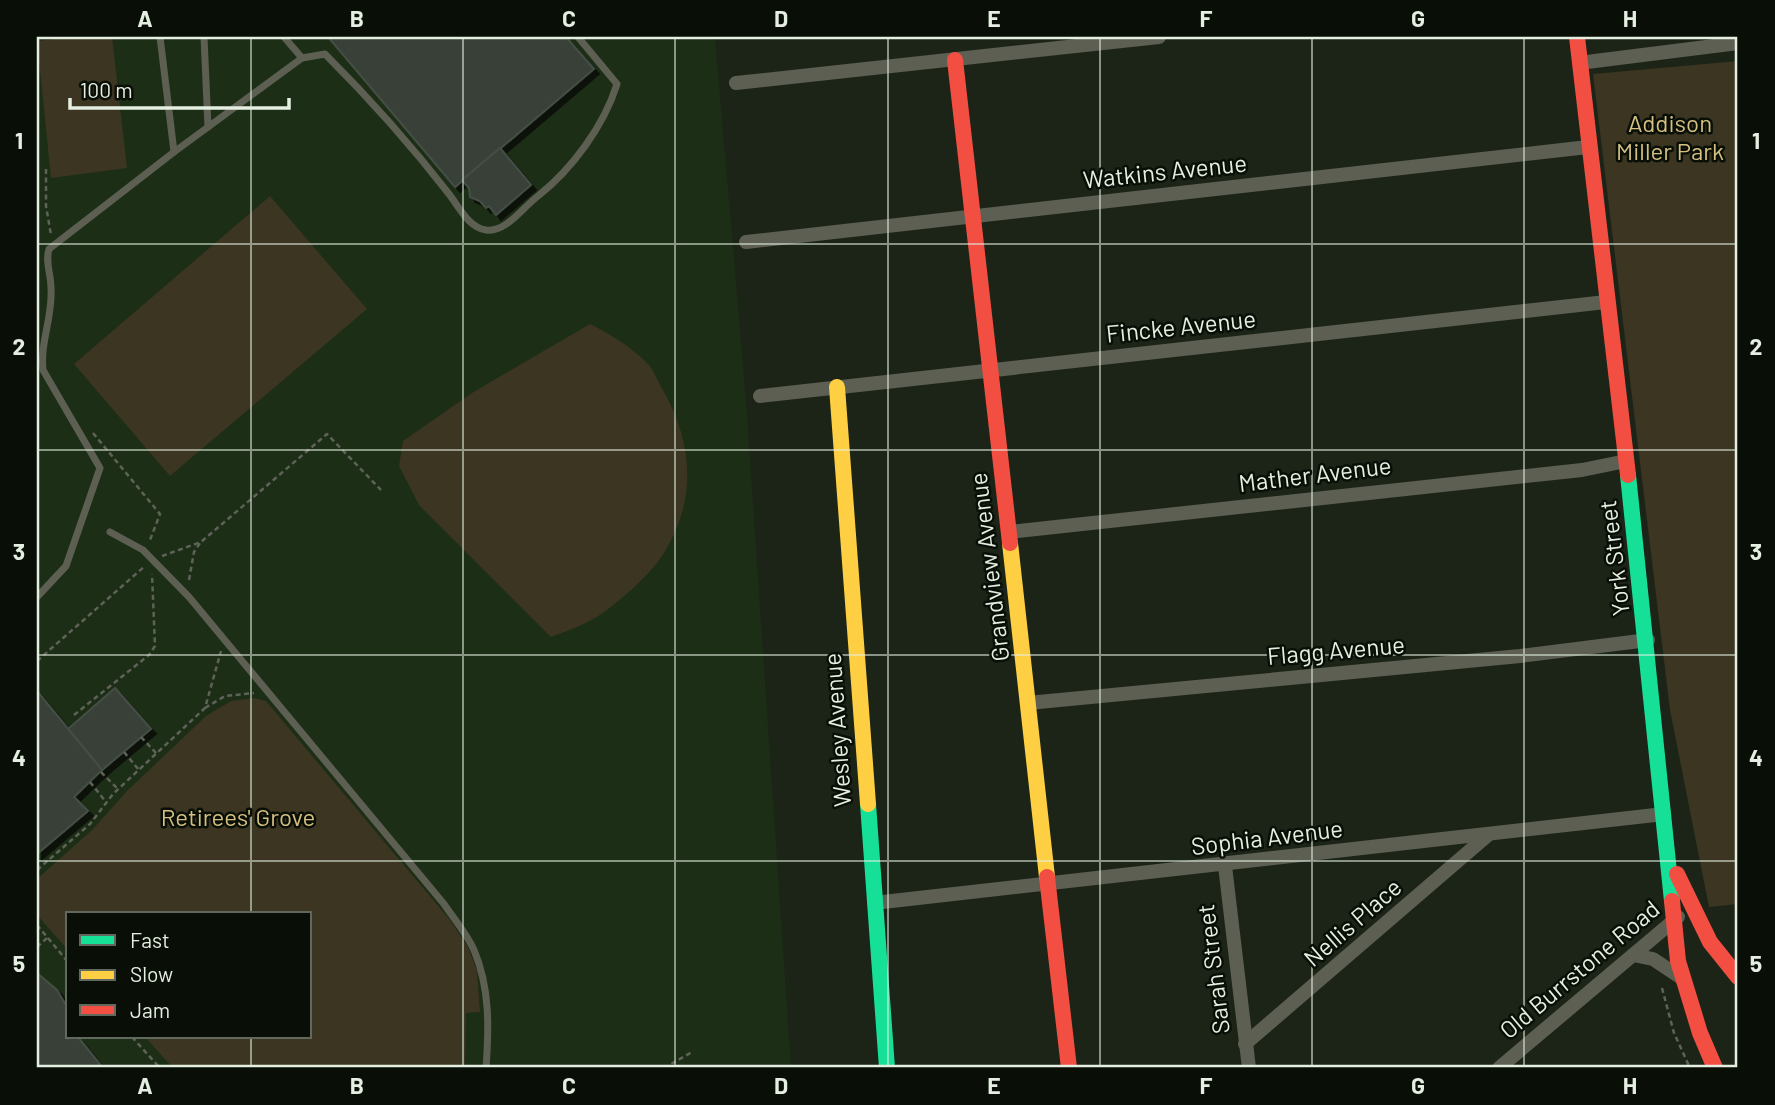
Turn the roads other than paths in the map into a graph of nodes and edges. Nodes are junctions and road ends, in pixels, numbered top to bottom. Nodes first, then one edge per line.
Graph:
1 (160, 37) edge
2 (204, 37) edge
3 (284, 37) edge
4 (578, 37) edge
5 (1159, 37) edge
6 (1577, 37) edge
7 (1738, 43) edge
8 (302, 58) junction
9 (956, 60) junction
10 (1579, 63) junction
11 (736, 83) dead end
12 (208, 127) junction
13 (1588, 147) junction
14 (174, 152) junction
15 (972, 216) junction
16 (746, 242) dead end
17 (1606, 302) junction
18 (989, 370) junction
19 (836, 387) junction
20 (760, 396) dead end
21 (1626, 461) junction
22 (110, 532) dead end
23 (1009, 532) junction
24 (37, 597) edge
25 (1648, 640) junction
26 (1028, 703) junction
27 (1664, 814) junction
28 (1488, 835) junction
29 (1670, 856) junction
30 (1225, 866) junction
31 (1048, 885) junction
32 (874, 903) junction
33 (1690, 908) junction
34 (1674, 921) junction
35 (1633, 955) junction
36 (1738, 977) edge
37 (1683, 979) junction
38 (1245, 1044) junction
39 (486, 1068) edge
40 (887, 1068) edge
41 (1069, 1068) edge
42 (1248, 1068) edge
43 (1499, 1068) edge
44 (1715, 1068) edge

1 - 14 lane
2 - 12 lane
3 - 8 lane
4 - 8 lane
5 - 9 street
6 - 10 street, York Street
7 - 10 street
8 - 12 lane
9 - 11 street
9 - 15 street, Grandview Avenue
10 - 13 street, York Street
12 - 14 lane
13 - 15 street, Watkins Avenue
13 - 17 street, York Street
14 - 24 lane
15 - 16 street, Watkins Avenue
15 - 18 street, Grandview Avenue
17 - 18 street, Fincke Avenue
17 - 21 street, York Street
18 - 19 street, Fincke Avenue
18 - 23 street, Grandview Avenue
19 - 20 street, Fincke Avenue
19 - 32 street, Wesley Avenue
21 - 23 street, Mather Avenue
21 - 25 street, York Street
22 - 39 lane
23 - 26 street, Grandview Avenue
25 - 26 street, Flagg Avenue
25 - 27 street, York Street
26 - 31 street, Grandview Avenue
27 - 28 street, Sophia Avenue
27 - 29 street, York Street
28 - 30 street, Sophia Avenue
28 - 38 street, Nellis Place
29 - 33 street
29 - 34 street, York Street
30 - 31 street, Sophia Avenue
30 - 38 street, Sarah Street
31 - 32 street, Sophia Avenue
31 - 41 street, Grandview Avenue
32 - 40 street, Wesley Avenue
33 - 34 street, Old Burrstone Road
33 - 36 street
34 - 35 street, Old Burrstone Road
34 - 37 street, York Street
35 - 37 street
35 - 43 street, Old Burrstone Road
37 - 44 street, York Street
38 - 42 street, Sarah Street

